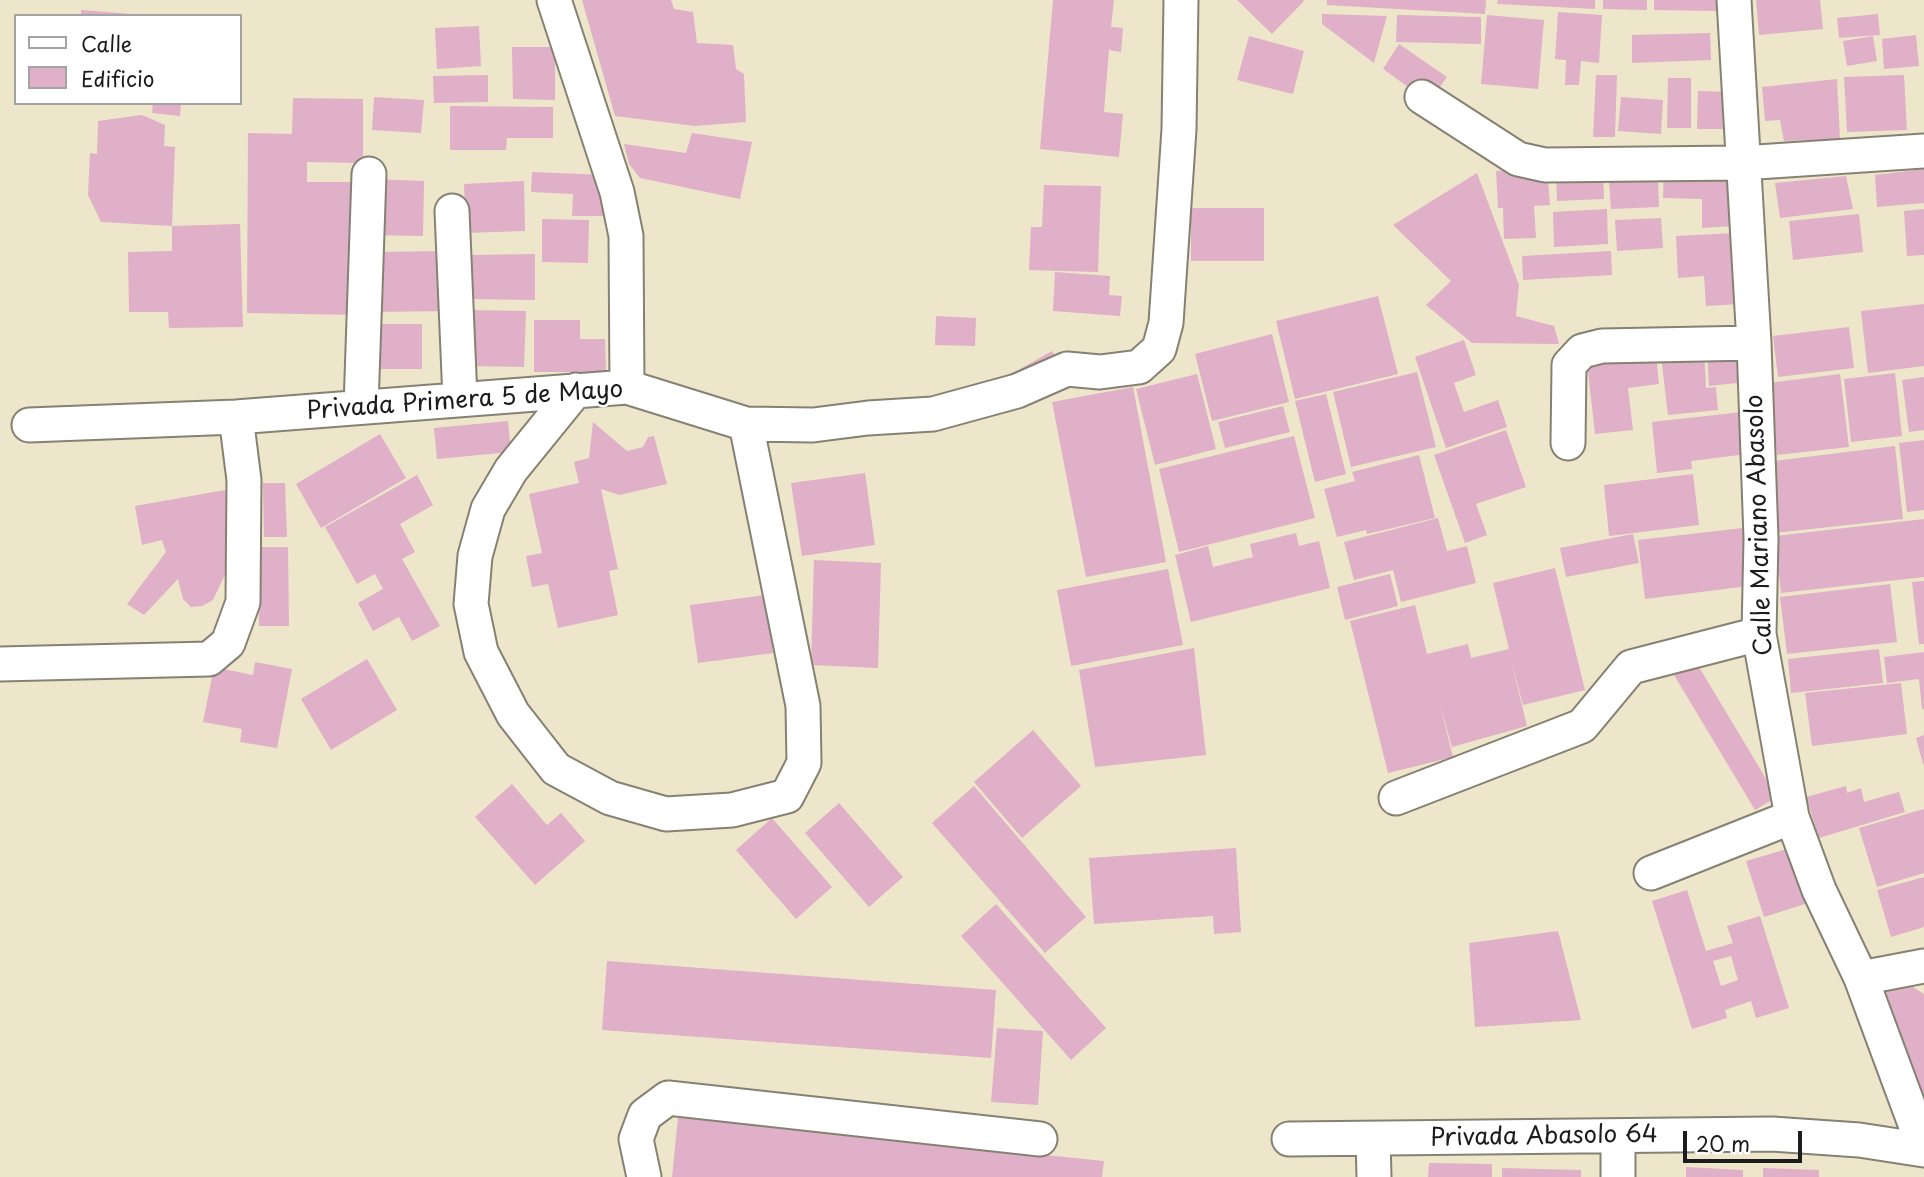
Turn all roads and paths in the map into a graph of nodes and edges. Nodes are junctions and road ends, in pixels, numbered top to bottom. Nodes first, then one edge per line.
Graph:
1 (554, 0) edge
2 (1181, 0) edge
3 (1734, 0) edge
4 (1422, 97) dead end
5 (1924, 151) edge
6 (1742, 163) junction
7 (369, 174) dead end
8 (452, 211) dead end
9 (1754, 343) junction
10 (627, 387) junction
11 (576, 390) junction
12 (460, 400) junction
13 (361, 407) junction
14 (236, 417) junction
15 (746, 424) junction
16 (29, 425) dead end
17 (1568, 443) dead end
18 (1759, 634) junction
19 (0, 664) edge
20 (1396, 798) dead end
21 (1792, 817) junction
22 (1651, 873) dead end
23 (1924, 966) edge
24 (1861, 978) junction
25 (1618, 1137) junction
26 (1040, 1139) dead end
27 (1289, 1139) dead end
28 (1373, 1139) junction
29 (1924, 1149) edge
30 (644, 1177) edge
31 (1374, 1177) edge
32 (1618, 1177) edge

1 - 10 street
2 - 15 street, Privada Primera 5 de Mayo
3 - 6 street, Calle Mariano Abasolo
4 - 6 street
5 - 6 street
6 - 9 street, Calle Mariano Abasolo
7 - 13 street
8 - 12 street
9 - 17 street
9 - 18 street, Calle Mariano Abasolo
10 - 11 street, Privada Primera 5 de Mayo
10 - 15 street, Privada Primera 5 de Mayo
11 - 12 street, Privada Primera 5 de Mayo
11 - 15 street
12 - 13 street, Privada Primera 5 de Mayo
13 - 14 street, Privada Primera 5 de Mayo
14 - 16 street, Privada Primera 5 de Mayo
14 - 19 street
18 - 20 street
18 - 21 street, Calle Mariano Abasolo
21 - 22 street
21 - 24 street, Calle Mariano Abasolo
23 - 24 street
24 - 29 street, Calle Mariano Abasolo
25 - 28 street, Privada Abasolo 64
25 - 29 street, Privada Abasolo 64
25 - 32 street
26 - 30 street
27 - 28 street, Privada Abasolo 64
28 - 31 street

